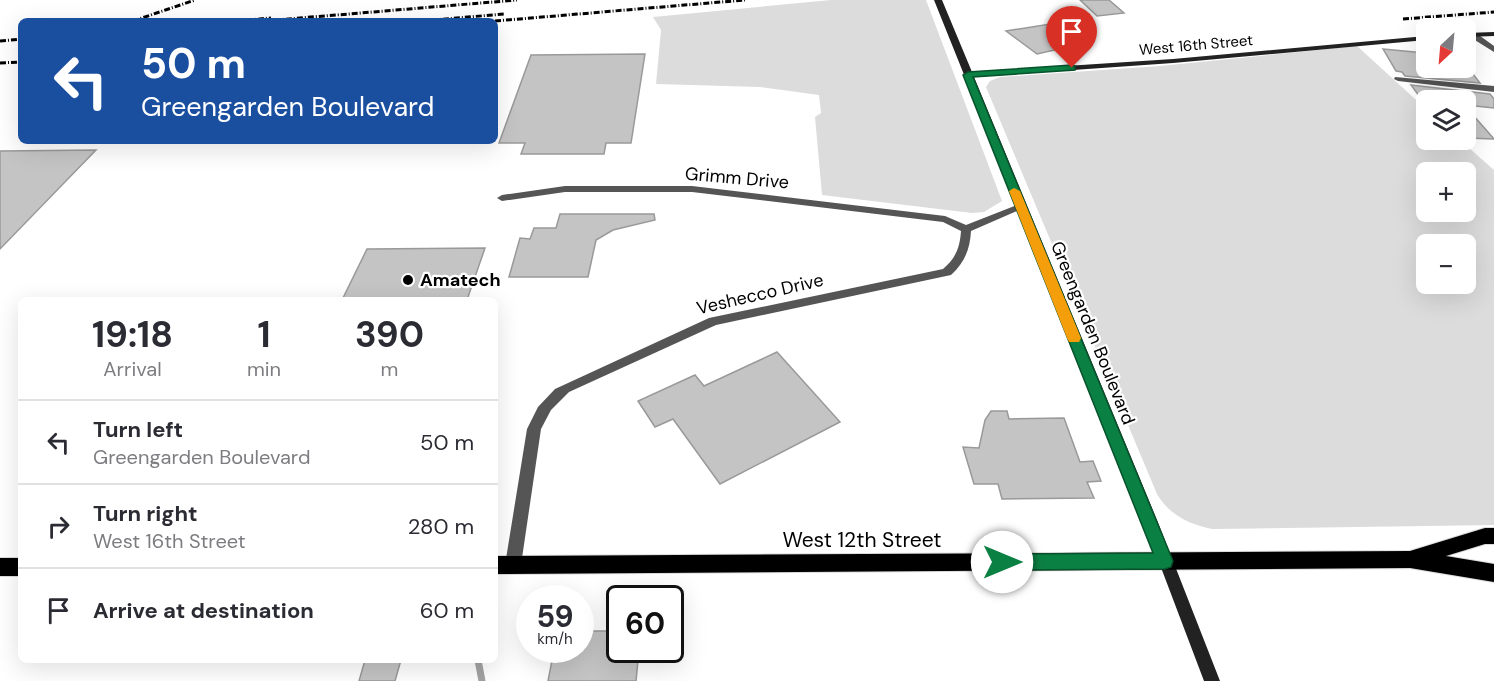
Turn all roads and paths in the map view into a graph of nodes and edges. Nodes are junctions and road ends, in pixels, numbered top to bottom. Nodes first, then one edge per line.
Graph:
1 (938, 0) edge
2 (1494, 34) edge
3 (1476, 35) edge
4 (1416, 39) edge
5 (1476, 39) edge
6 (1494, 50) edge
7 (968, 75) junction
8 (1398, 79) dead end
9 (1494, 89) edge
10 (502, 198) dead end
11 (1021, 207) junction
12 (966, 229) junction
13 (1494, 536) edge
14 (1410, 559) junction
15 (1165, 561) junction
16 (504, 565) edge
17 (0, 567) edge
18 (18, 567) edge
19 (1494, 573) edge
20 (1212, 681) edge

1 - 7 street, Greengarden Boulevard
2 - 3 street
4 - 7 street, West 16th Street
5 - 6 street
7 - 11 street, Greengarden Boulevard
8 - 9 street
10 - 12 street, Grimm Drive
11 - 12 street
11 - 15 street, Greengarden Boulevard
12 - 16 street, Veshecco Drive
13 - 14 main road, West 12th Street
14 - 15 main road, West 12th Street
14 - 19 main road, West 12th Street
15 - 16 main road, West 12th Street
15 - 20 street, Greengarden Boulevard
17 - 18 main road

